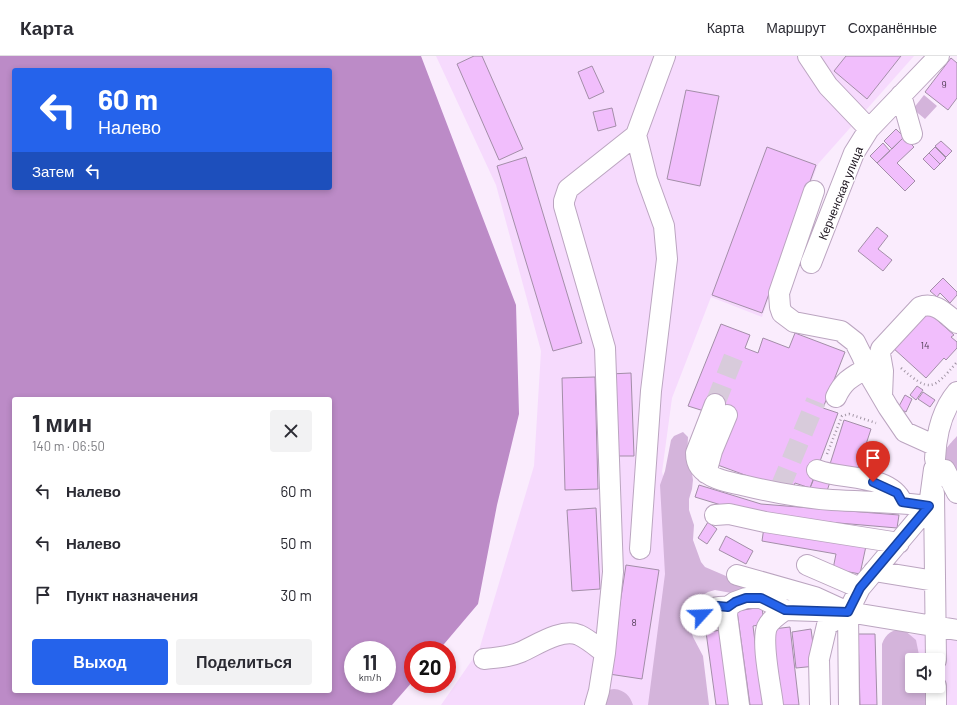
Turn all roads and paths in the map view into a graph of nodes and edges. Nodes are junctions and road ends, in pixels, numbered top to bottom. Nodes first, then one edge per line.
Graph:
1 (665, 56) edge
2 (939, 56) edge
3 (814, 59) edge
4 (901, 96) junction
5 (869, 129) junction
6 (912, 134) dead end
7 (636, 135) junction
8 (814, 191) dead end
9 (811, 264) dead end
10 (957, 323) edge
11 (881, 351) junction
12 (957, 362) edge
13 (867, 368) junction
14 (882, 396) junction
15 (956, 396) edge
16 (836, 397) tunnel mouth
17 (721, 409) tunnel mouth
18 (877, 423) dead end
19 (936, 446) junction
20 (934, 469) junction
21 (825, 475) junction
22 (957, 494) edge
23 (871, 502) junction
24 (902, 502) junction
25 (929, 506) junction
26 (715, 515) dead end
27 (899, 543) junction
28 (640, 549) dead end
29 (807, 565) dead end
30 (874, 571) junction
31 (737, 575) dead end
32 (935, 581) junction
33 (860, 588) junction
34 (728, 607) junction
35 (785, 610) junction
36 (848, 612) junction
37 (698, 620) dead end
38 (935, 627) junction
39 (957, 630) edge
40 (605, 653) junction
41 (936, 653) edge
42 (484, 659) dead end
43 (936, 693) edge
44 (595, 705) edge
45 (739, 705) edge
46 (773, 705) edge
47 (820, 705) edge
48 (849, 705) edge
49 (936, 705) edge

1 - 7 street
2 - 4 street, Керченская улица
3 - 5 street
4 - 5 street, Керченская улица
4 - 6 street
5 - 9 street, Керченская улица
7 - 28 street
7 - 40 street
8 - 13 street
10 - 11 street
11 - 12 path
11 - 14 street
13 - 14 street
13 - 16 street
14 - 19 street
15 - 19 street
17 - 23 street
18 - 21 path
19 - 20 street
20 - 22 street
20 - 25 street
20 - 32 street
21 - 23 street
21 - 24 street
23 - 24 street
24 - 25 street
25 - 27 street
26 - 27 street
27 - 30 street
29 - 33 street
30 - 32 street
30 - 33 street
31 - 36 street
32 - 38 street
33 - 36 street
34 - 35 street
34 - 37 street
34 - 45 street
35 - 36 street
35 - 46 street
36 - 38 street
36 - 47 street
36 - 48 street
38 - 39 street
38 - 41 street
40 - 42 street
40 - 44 street
43 - 49 street

